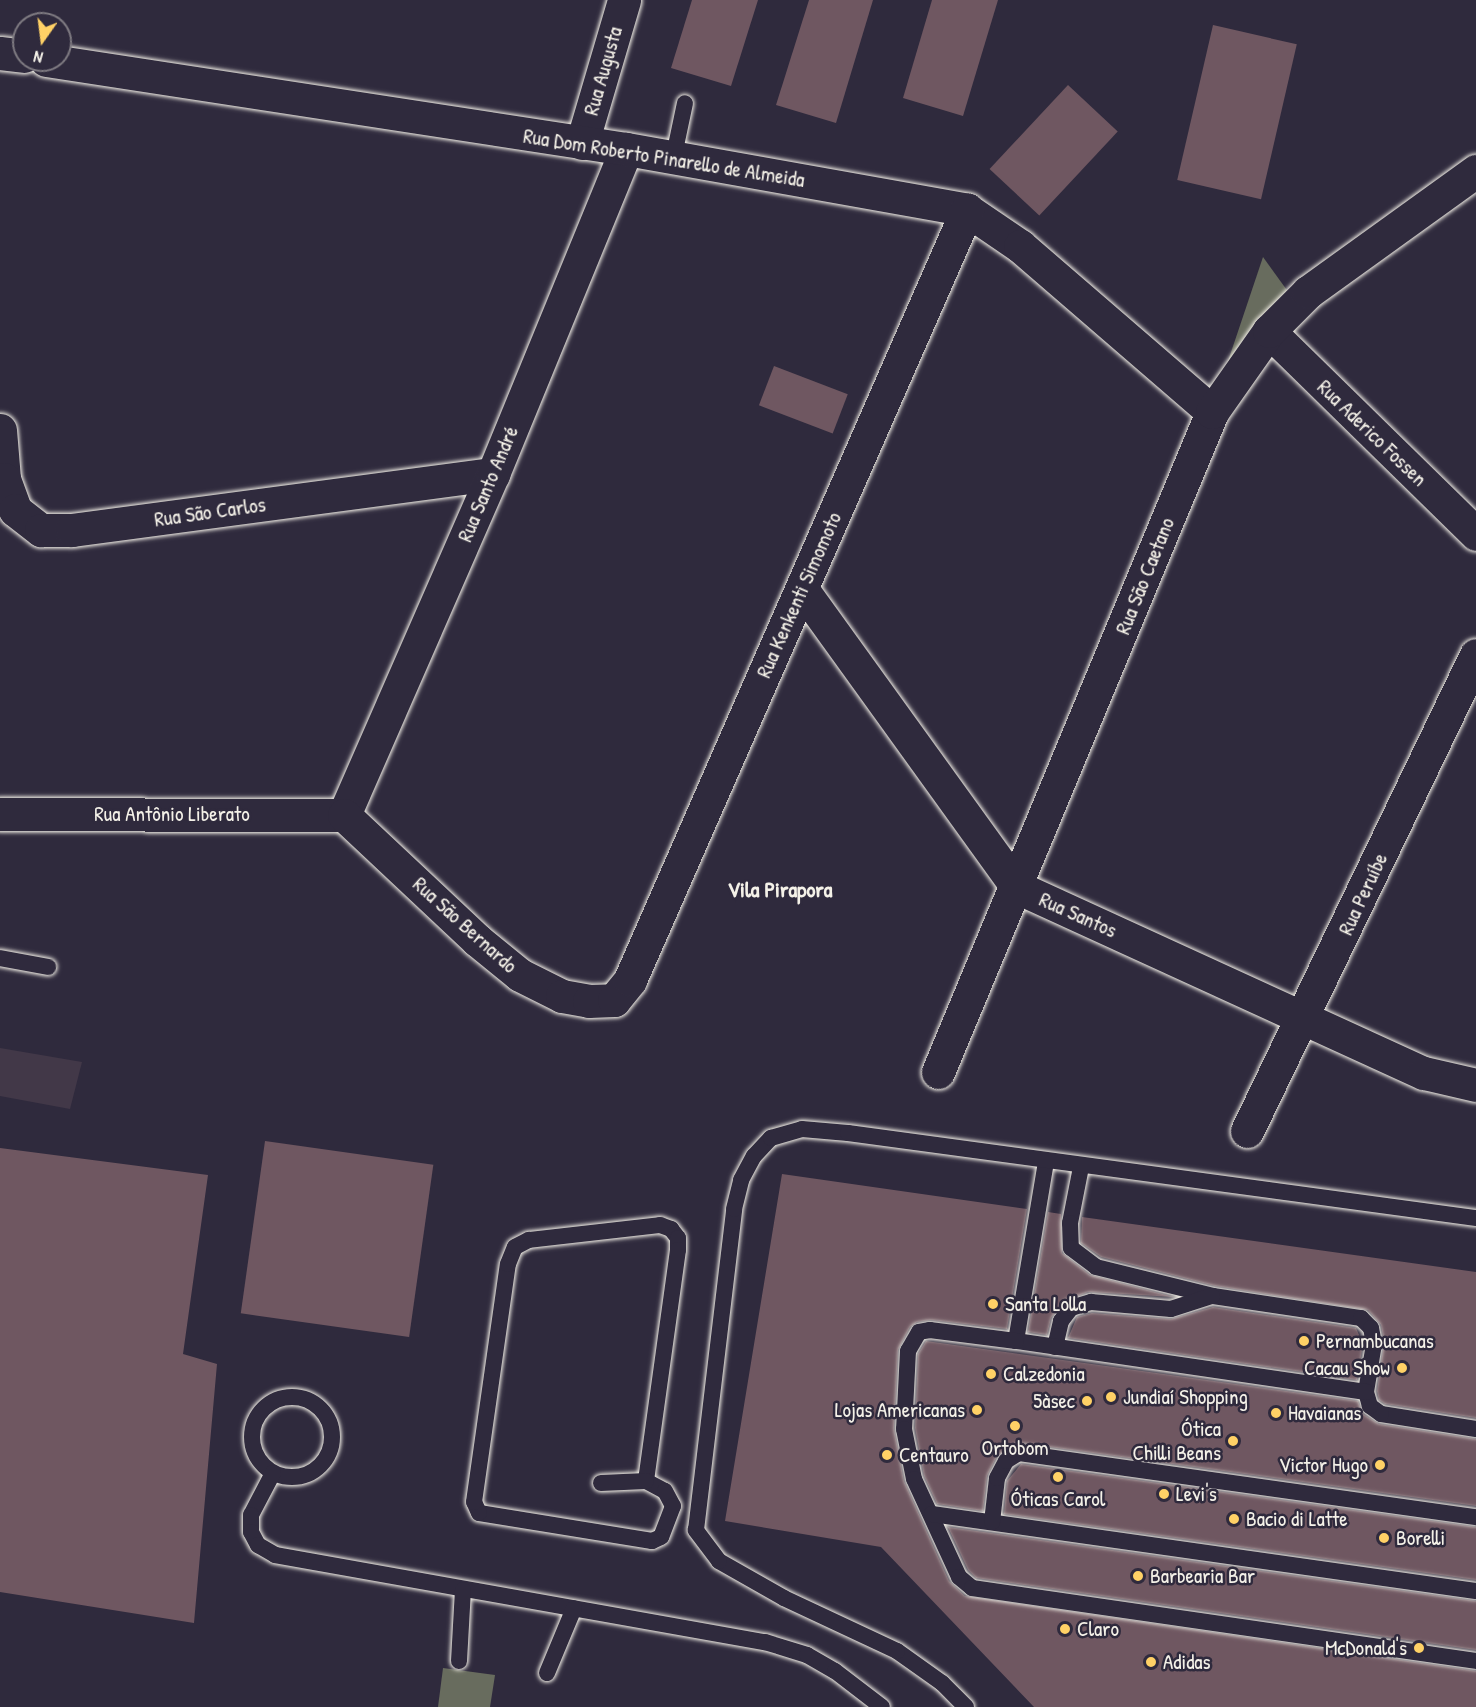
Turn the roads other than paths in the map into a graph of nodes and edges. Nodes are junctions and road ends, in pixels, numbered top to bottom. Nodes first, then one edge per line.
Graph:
1 (624, 0) edge
2 (72, 64) edge
3 (685, 103) dead end
4 (582, 143) junction
5 (626, 149) junction
6 (673, 160) junction
7 (1476, 171) edge
8 (967, 210) junction
9 (1269, 331) junction
10 (1212, 412) junction
11 (0, 430) edge
12 (493, 474) junction
13 (1476, 534) edge
14 (802, 589) junction
15 (1476, 655) edge
16 (0, 814) edge
17 (344, 815) junction
18 (1017, 887) junction
19 (0, 958) edge
20 (48, 967) dead end
21 (630, 980) joint
22 (1304, 1017) junction
23 (938, 1072) dead end
24 (1476, 1085) edge
25 (1247, 1131) dead end
26 (1046, 1161) junction
27 (1081, 1167) junction
28 (1476, 1218) edge
29 (1213, 1296) junction
30 (1016, 1341) junction
31 (1055, 1347) junction
32 (1366, 1392) junction
33 (1476, 1429) edge
34 (273, 1473) junction
35 (646, 1480) junction
36 (601, 1483) dead end
37 (673, 1506) junction
38 (697, 1510) junction
39 (932, 1514) junction
40 (1476, 1517) edge
41 (992, 1522) junction
42 (464, 1590) junction
43 (1476, 1591) edge
44 (574, 1608) junction
45 (459, 1661) dead end
46 (1476, 1661) edge
47 (548, 1673) dead end
48 (882, 1707) edge
49 (966, 1707) edge

1 - 4 street, Rua Augusta
2 - 4 street, Rua Dom Roberto Pinarello de Almeida
3 - 6 lane
4 - 5 street, Rua Dom Roberto Pinarello de Almeida
5 - 6 street, Rua Dom Roberto Pinarello de Almeida
5 - 12 street, Rua Santo André
6 - 8 street, Rua Dom Roberto Pinarello de Almeida
7 - 9 street, Rua São Caetano
8 - 10 street, Rua Dom Roberto Pinarello de Almeida
8 - 14 street, Rua Kenkenti Simomoto
9 - 10 street, Rua São Caetano
9 - 13 street, Rua Aderico Fossen
10 - 18 street, Rua São Caetano
11 - 12 street, Rua São Carlos
12 - 17 street, Rua Santo André
14 - 18 street, Rua Santos
14 - 21 street, Rua Kenkenti Simomoto
15 - 22 street, Rua Peruíbe
16 - 17 street, Rua Antônio Liberato
17 - 21 street, Rua São Bernardo
18 - 22 street, Rua Santos
18 - 23 street, Rua São Caetano
19 - 20 lane
22 - 24 street, Rua Santos
22 - 25 street, Rua Peruíbe
26 - 27 lane
26 - 30 lane
26 - 38 lane
27 - 28 lane
27 - 29 lane
29 - 31 lane
29 - 32 lane
30 - 31 lane
30 - 39 lane
31 - 32 lane
32 - 33 lane
34 - 34 lane
34 - 42 lane
35 - 36 lane
35 - 37 lane
35 - 37 lane
37 - 38 lane
38 - 49 lane
39 - 41 lane
39 - 46 lane
40 - 41 lane
41 - 43 lane
42 - 44 lane
42 - 45 lane
44 - 47 lane
44 - 48 lane

